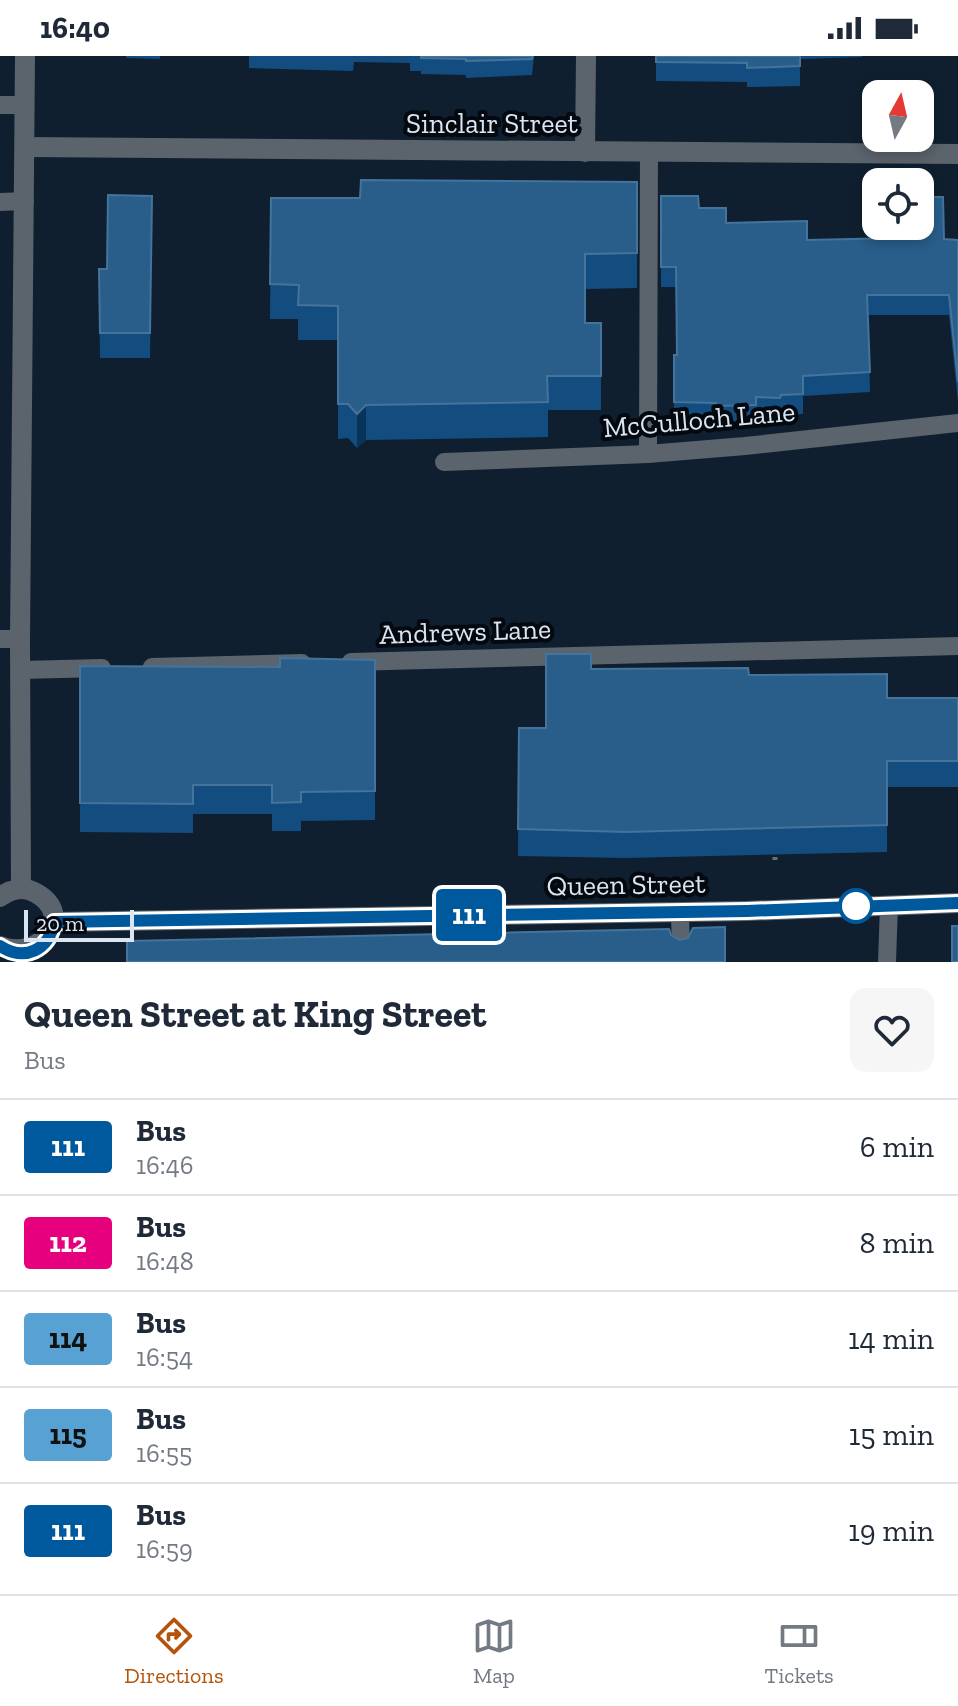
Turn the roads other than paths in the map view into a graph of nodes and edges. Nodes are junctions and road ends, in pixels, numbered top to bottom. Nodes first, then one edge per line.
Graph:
1 (25, 56) edge
2 (586, 56) edge
3 (0, 105) edge
4 (25, 105) junction
5 (25, 147) junction
6 (585, 152) junction
7 (649, 152) junction
8 (958, 154) edge
9 (25, 201) junction
10 (0, 202) edge
11 (958, 423) edge
12 (648, 454) junction
13 (444, 462) dead end
14 (10, 639) edge
15 (958, 646) edge
16 (21, 670) junction
17 (21, 889) junction
18 (0, 897) edge
19 (958, 903) edge
20 (889, 905) junction
21 (680, 912) junction
22 (54, 922) junction
23 (0, 946) edge
24 (681, 957) edge
25 (21, 958) edge
26 (887, 962) edge

1 - 4 street
2 - 6 street
3 - 4 lane
4 - 5 street
5 - 6 street, Sinclair Street
5 - 9 street
6 - 7 street, Sinclair Street
7 - 8 street, Sinclair Street
7 - 12 lane
9 - 10 lane
9 - 14 street
11 - 12 lane, McCulloch Lane
12 - 13 lane, McCulloch Lane
14 - 16 street
15 - 16 lane, Andrews Lane
16 - 17 street
17 - 18 street
17 - 22 street
19 - 20 street, Queen Street
20 - 21 street, Queen Street
20 - 26 lane
21 - 22 street, Queen Street
21 - 24 lane
22 - 25 street
23 - 25 street

